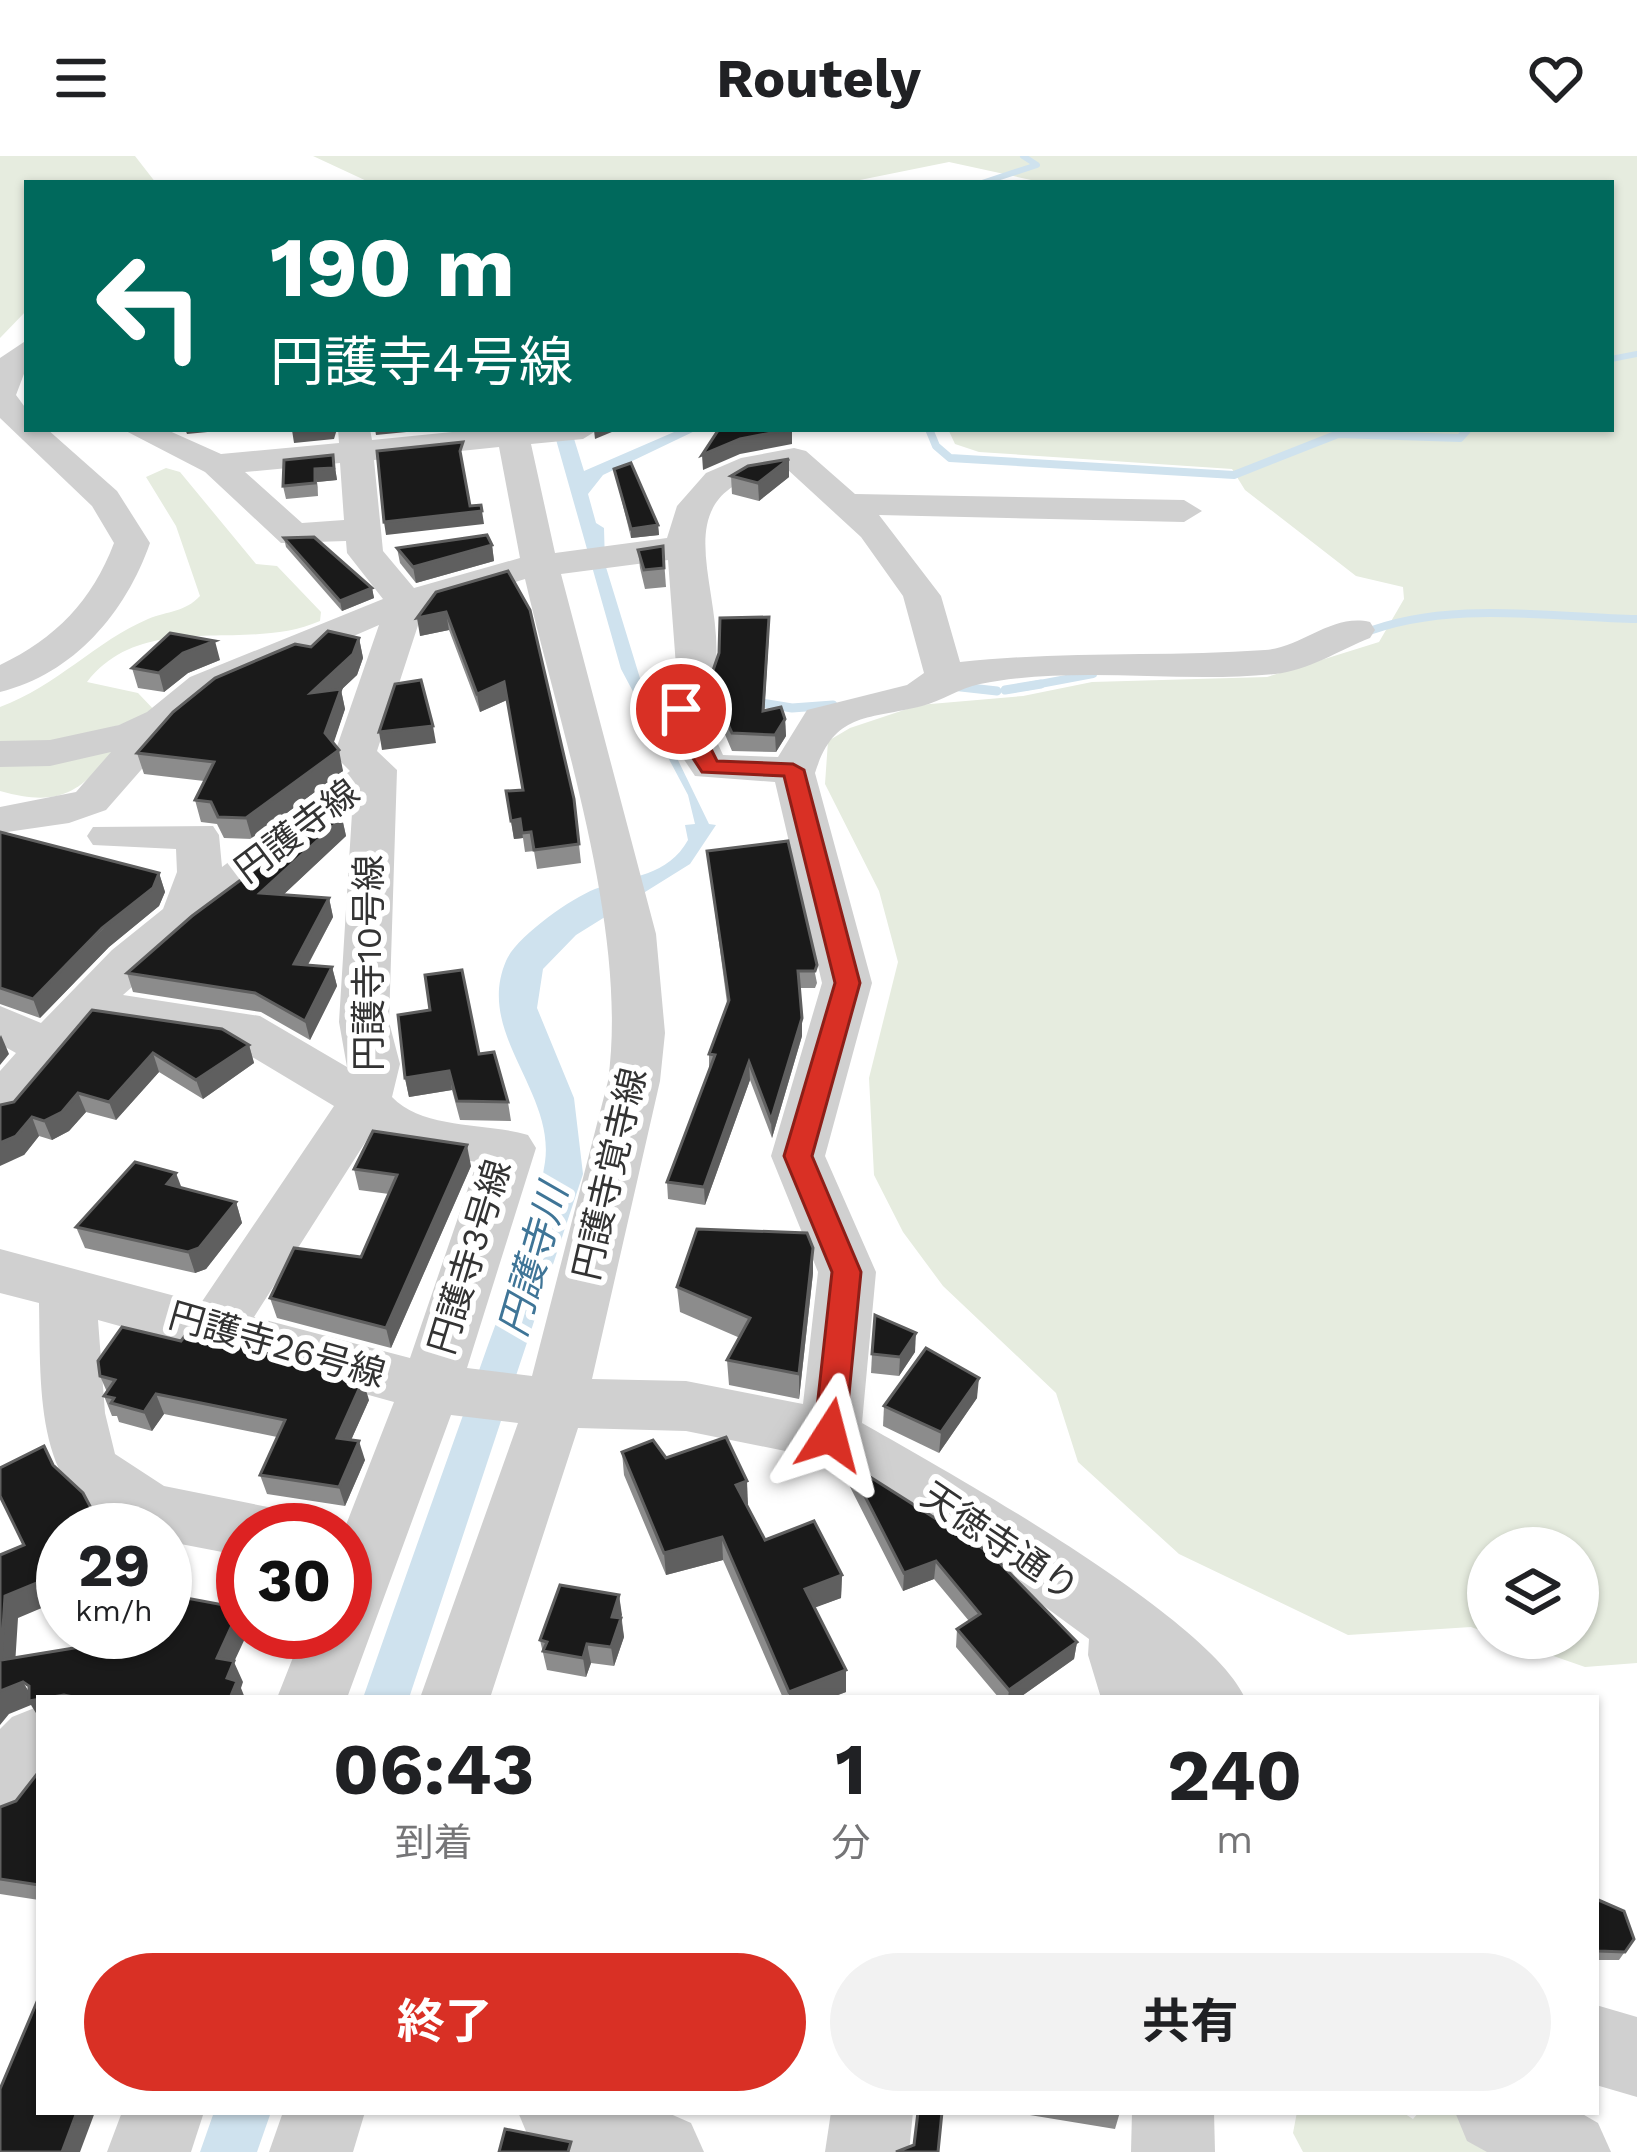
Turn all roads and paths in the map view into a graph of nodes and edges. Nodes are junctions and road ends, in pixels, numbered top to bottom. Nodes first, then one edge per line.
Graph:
1 (24, 352) edge
2 (24, 427) edge
3 (31, 432) edge
4 (145, 432) edge
5 (520, 433) edge
6 (356, 440) edge
7 (796, 444) edge
8 (217, 465) junction
9 (849, 504) junction
10 (1184, 511) dead end
11 (363, 541) junction
12 (412, 547) edge
13 (683, 547) junction
14 (540, 564) junction
15 (406, 603) junction
16 (1356, 630) dead end
17 (960, 677) junction
18 (0, 680) edge
19 (161, 721) junction
20 (0, 754) edge
21 (119, 768) junction
22 (376, 770) junction
23 (794, 772) junction
24 (0, 820) edge
25 (182, 918) junction
26 (113, 972) junction
27 (0, 1022) edge
28 (48, 1049) junction
29 (365, 1101) junction
30 (0, 1105) edge
31 (0, 1271) edge
32 (67, 1288) junction
33 (216, 1327) junction
34 (446, 1390) junction
35 (541, 1401) junction
36 (830, 1435) junction
37 (372, 1519) edge
38 (216, 1524) edge
39 (1124, 1627) junction
40 (327, 1659) edge
41 (313, 1695) edge
42 (456, 1695) edge
43 (1135, 1695) edge
44 (1207, 1695) edge
45 (1599, 2046) edge
46 (1637, 2057) edge
47 (162, 2115) edge
48 (323, 2115) edge
49 (567, 2115) edge
50 (872, 2115) edge
51 (1174, 2115) edge
52 (149, 2152) edge
53 (311, 2152) edge
54 (662, 2152) edge
55 (867, 2152) edge
56 (1174, 2152) edge

1 - 2 street
3 - 18 street
4 - 8 street
5 - 6 street
5 - 14 street, 円護寺覚寺線
6 - 8 street
6 - 11 street
7 - 9 street
7 - 13 street
8 - 11 street
9 - 10 street
9 - 17 street
11 - 12 street
11 - 15 street
13 - 14 street
13 - 23 street
14 - 15 street
14 - 35 street, 円護寺覚寺線
15 - 19 street
15 - 22 street, 円護寺線
16 - 17 street
17 - 23 street
19 - 20 street
19 - 21 street
21 - 24 street
21 - 25 street
22 - 25 street, 円護寺線
22 - 29 street, 円護寺10号線
23 - 36 street
25 - 26 street, 円護寺線
26 - 28 street, 円護寺線
26 - 29 street, 円護寺3号線
27 - 28 street
28 - 30 street, 円護寺線
29 - 33 street, 円護寺10号線
29 - 34 street, 円護寺3号線
31 - 32 street, 円護寺26号線
32 - 33 street, 円護寺26号線
32 - 38 street
33 - 34 street, 円護寺26号線
34 - 35 street, 円護寺26号線
34 - 37 street
35 - 36 street, 天徳寺通り
35 - 42 street, 円護寺覚寺線
36 - 39 street, 天徳寺通り
39 - 43 street
39 - 44 street, 天徳寺通り
40 - 41 street
45 - 46 street
47 - 52 street
48 - 53 street
49 - 54 street
50 - 55 street
51 - 56 street

